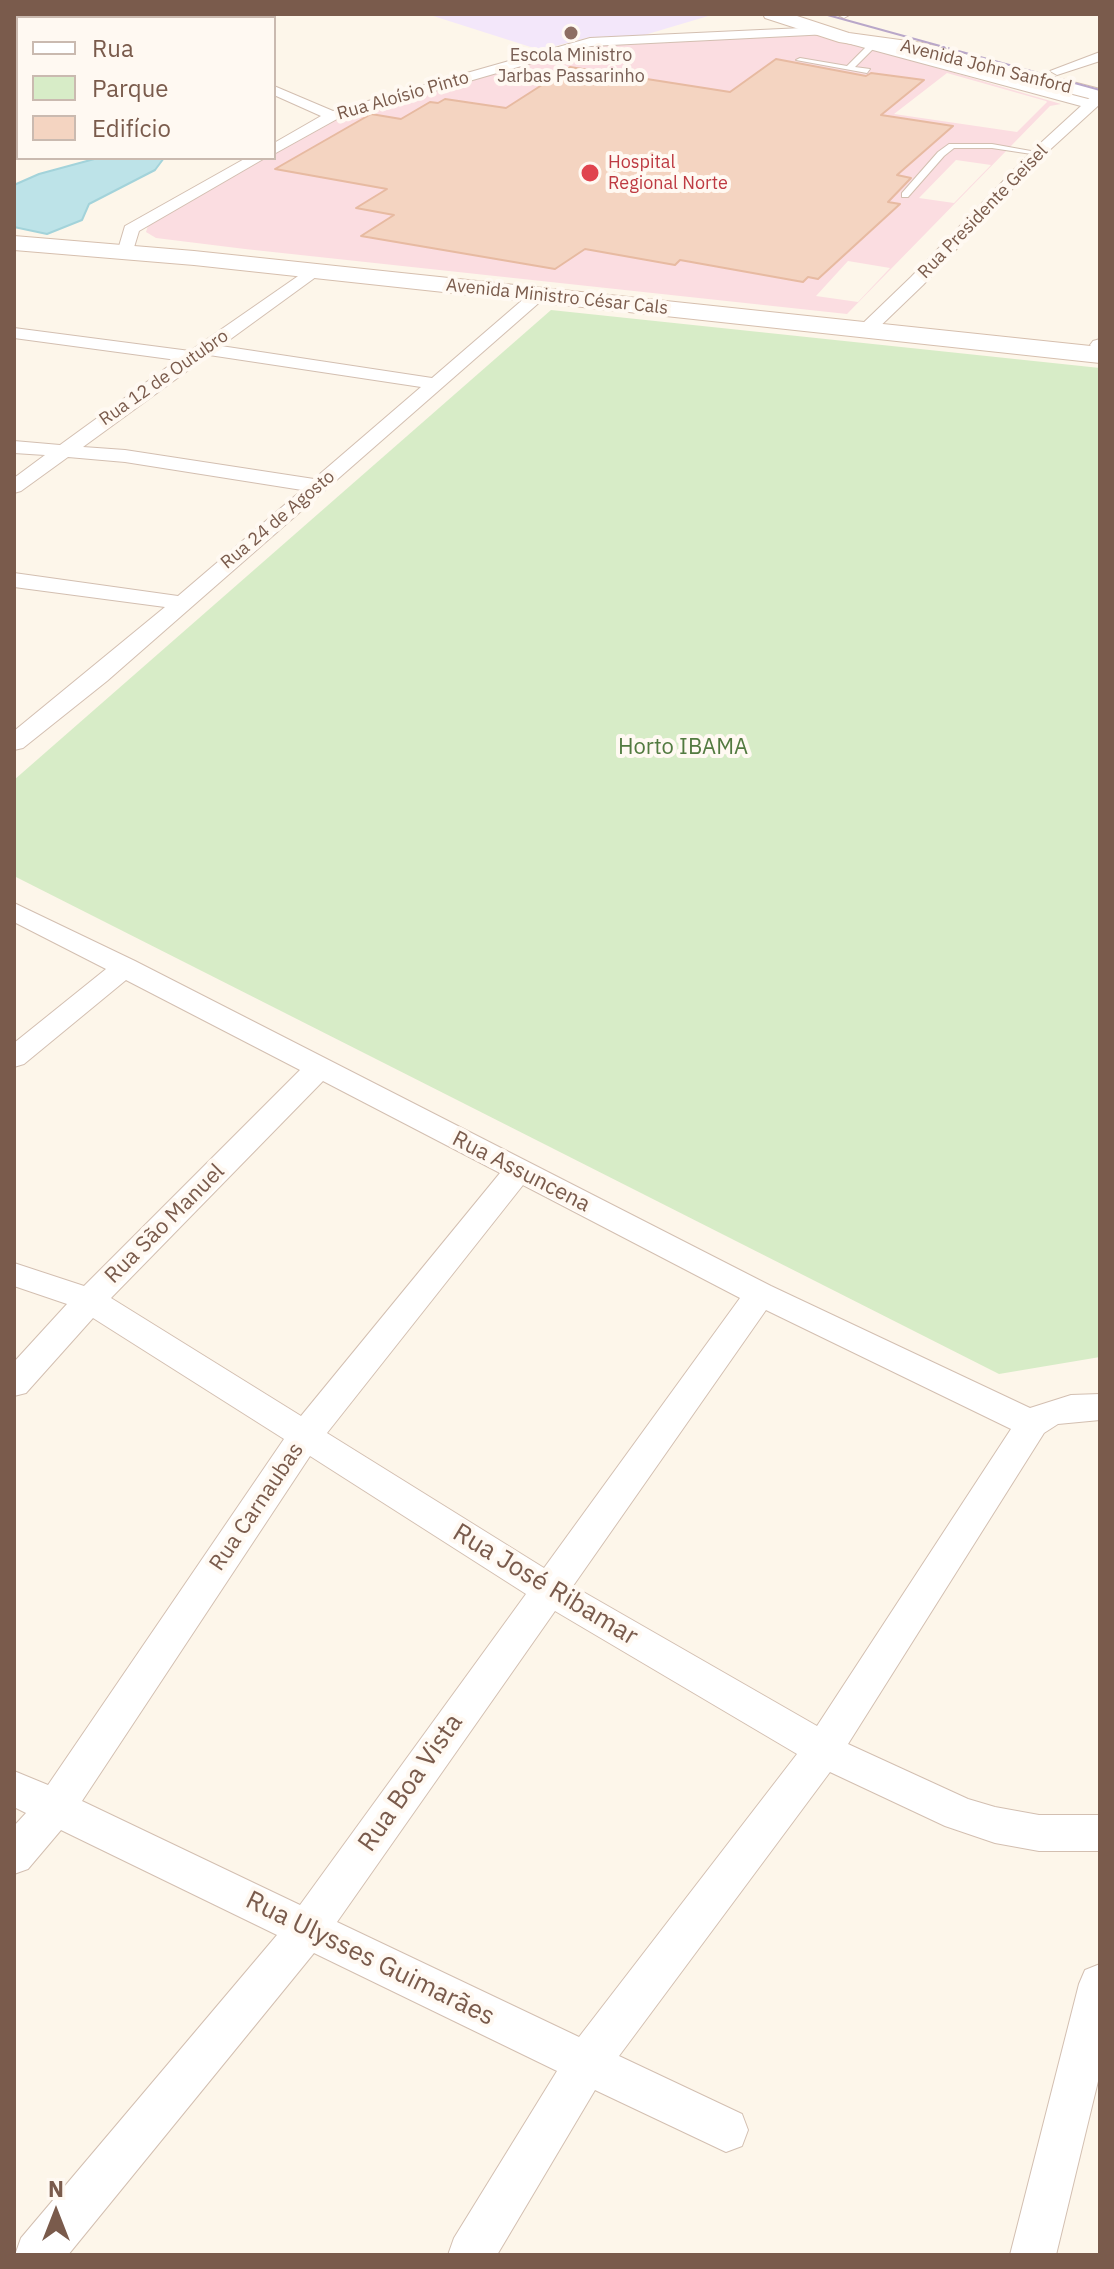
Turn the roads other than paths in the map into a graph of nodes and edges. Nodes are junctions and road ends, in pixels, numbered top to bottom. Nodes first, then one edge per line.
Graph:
1 (772, 14) edge
2 (854, 17) edge
3 (824, 31) junction
4 (846, 38) junction
5 (872, 46) junction
6 (1100, 56) edge
7 (800, 60) dead end
8 (849, 68) junction
9 (867, 71) dead end
10 (1057, 71) junction
11 (1100, 83) edge
12 (276, 91) edge
13 (1097, 98) edge
14 (332, 116) junction
15 (276, 148) edge
16 (1034, 157) junction
17 (253, 160) edge
18 (905, 195) dead end
19 (14, 243) edge
20 (125, 253) junction
21 (314, 270) junction
22 (540, 294) junction
23 (866, 330) junction
24 (14, 333) edge
25 (1097, 348) edge
26 (201, 353) junction
27 (437, 384) junction
28 (14, 447) edge
29 (61, 451) junction
30 (317, 486) junction
31 (14, 487) edge
32 (14, 580) edge
33 (181, 603) junction
34 (14, 743) edge
35 (14, 911) edge
36 (125, 967) junction
37 (14, 1058) edge
38 (320, 1067) junction
39 (518, 1171) junction
40 (14, 1274) edge
41 (760, 1294) junction
42 (90, 1300) junction
43 (14, 1384) edge
44 (1100, 1407) edge
45 (1032, 1424) junction
46 (304, 1437) junction
47 (549, 1590) junction
48 (823, 1750) junction
49 (14, 1788) edge
50 (56, 1806) junction
51 (1100, 1833) edge
52 (14, 1856) edge
53 (307, 1930) junction
54 (1100, 1984) edge
55 (586, 2064) junction
56 (726, 2130) dead end
57 (38, 2255) edge
58 (471, 2255) edge
59 (1033, 2255) edge

1 - 3 main road, Avenida John Sanford
2 - 10 main road, Avenida John Sanford
3 - 4 main road, Avenida John Sanford
3 - 14 street, Rua Aloísio Pinto
4 - 5 street
4 - 13 main road, Avenida John Sanford
5 - 8 lane
5 - 13 street
6 - 10 street
7 - 8 lane
8 - 9 lane
10 - 11 main road, Avenida John Sanford
12 - 14 street
13 - 16 street, Rua Presidente Geisel
14 - 15 street, Rua Aloísio Pinto
16 - 18 lane
16 - 23 street, Rua Presidente Geisel
17 - 20 street
19 - 20 main road, Avenida Ministro César Cals
20 - 21 main road, Avenida Ministro César Cals
21 - 22 main road, Avenida Ministro César Cals
21 - 26 street, Rua 12 de Outubro
22 - 23 main road, Avenida Ministro César Cals
22 - 27 street, Rua 24 de Agosto
23 - 25 main road, Avenida Ministro César Cals
24 - 26 street
26 - 27 street
26 - 29 street, Rua 12 de Outubro
27 - 30 street, Rua 24 de Agosto
28 - 29 street
29 - 30 street
29 - 31 street, Rua 12 de Outubro
30 - 33 street, Rua 24 de Agosto
32 - 33 street
33 - 34 street, Rua 24 de Agosto
35 - 36 street, Rua Assuncena
36 - 37 street
36 - 38 street, Rua Assuncena
38 - 39 street, Rua Assuncena
38 - 42 street, Rua São Manuel
39 - 41 street, Rua Assuncena
39 - 46 street, Rua Carnaubas
40 - 42 street, Rua José Ribamar
41 - 45 street, Rua Assuncena
41 - 47 street, Rua Boa Vista
42 - 43 street, Rua São Manuel
42 - 46 street, Rua José Ribamar
44 - 45 street
45 - 48 street
46 - 47 street, Rua José Ribamar
46 - 50 street, Rua Carnaubas
47 - 48 street, Rua José Ribamar
47 - 53 street, Rua Boa Vista
48 - 51 street, Rua José Ribamar
48 - 55 street
49 - 50 street, Rua Ulysses Guimarães
50 - 52 street, Rua Carnaubas
50 - 53 street, Rua Ulysses Guimarães
53 - 55 street, Rua Ulysses Guimarães
53 - 57 street, Rua Boa Vista
54 - 59 street
55 - 56 street, Rua Ulysses Guimarães
55 - 58 street

